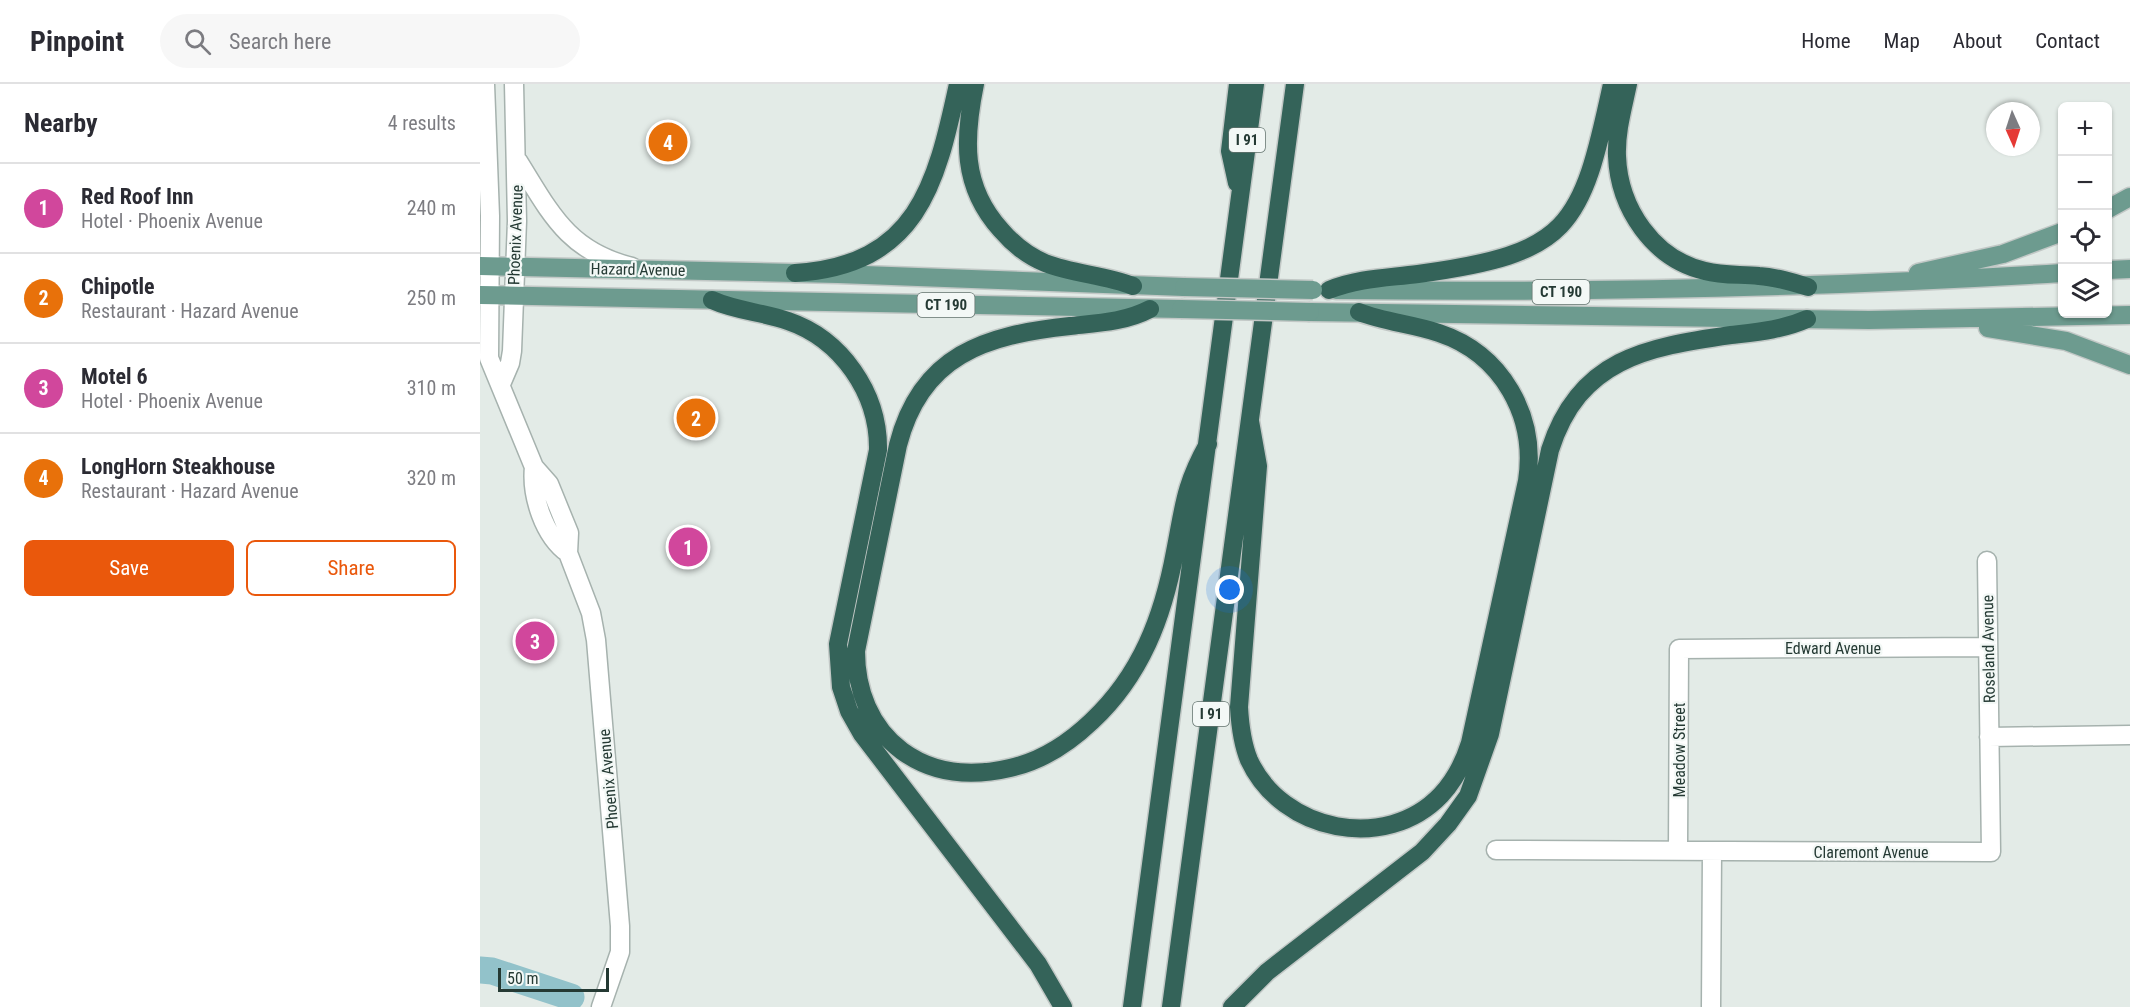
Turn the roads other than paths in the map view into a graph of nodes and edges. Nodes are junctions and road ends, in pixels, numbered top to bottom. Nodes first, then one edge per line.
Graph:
1 (485, 84) edge
2 (514, 84) edge
3 (958, 84) edge
4 (975, 84) edge
5 (1238, 84) edge
6 (1255, 84) edge
7 (1612, 84) edge
8 (1628, 84) edge
9 (1297, 88) edge
10 (517, 159) junction
11 (1240, 196) junction
12 (2130, 197) edge
13 (2112, 207) edge
14 (2058, 233) edge
15 (485, 266) edge
16 (515, 266) junction
17 (639, 269) junction
18 (2130, 269) edge
19 (2112, 270) edge
20 (795, 273) junction
21 (2058, 273) edge
22 (1894, 282) junction
23 (1133, 286) junction
24 (1808, 287) junction
25 (1321, 290) junction
26 (485, 295) edge
27 (514, 296) junction
28 (712, 300) junction
29 (1149, 309) junction
30 (1359, 312) junction
31 (2130, 315) edge
32 (1808, 320) junction
33 (1951, 320) junction
34 (2130, 365) edge
35 (501, 384) junction
36 (1250, 421) junction
37 (1208, 444) junction
38 (1987, 561) dead end
39 (1987, 646) junction
40 (1679, 649) joint
41 (2130, 735) edge
42 (1989, 737) junction
43 (1496, 850) dead end
44 (1678, 850) junction
45 (1712, 852) junction
46 (600, 1007) edge
47 (1063, 1007) edge
48 (1132, 1007) edge
49 (1171, 1007) edge
50 (1232, 1007) edge
51 (1711, 1007) edge

1 - 15 street, Phoenix Avenue
2 - 10 street, Phoenix Avenue
3 - 20 highway
4 - 23 highway
5 - 11 highway
6 - 11 highway, I 91
7 - 25 highway
8 - 24 highway
9 - 36 highway, I 91
10 - 16 street, Phoenix Avenue
10 - 17 street
11 - 37 highway, I 91
12 - 13 main road
14 - 22 main road
15 - 16 main road, Hazard Avenue / CT 190
15 - 26 street, Phoenix Avenue
16 - 17 main road, Hazard Avenue / CT 190
16 - 27 street, Phoenix Avenue
17 - 20 main road, Hazard Avenue / CT 190
18 - 19 main road
20 - 23 main road, CT 190
21 - 22 main road, CT 190
22 - 24 main road, CT 190
23 - 25 main road, CT 190, bridge
24 - 25 main road, CT 190
26 - 27 main road, Hazard Avenue / CT 190
26 - 35 street, Phoenix Avenue
27 - 28 main road, Hazard Avenue / CT 190
27 - 35 street, Phoenix Avenue
28 - 29 main road, CT 190
28 - 47 highway
29 - 30 main road, CT 190, bridge
29 - 37 highway
30 - 32 main road, CT 190
30 - 36 highway
31 - 33 main road, CT 190
32 - 33 main road, CT 190
32 - 50 highway
33 - 34 main road
35 - 46 street, Phoenix Avenue
36 - 49 highway, I 91
37 - 48 highway, I 91
38 - 39 street, Roseland Avenue
39 - 40 street, Edward Avenue
39 - 42 street, Roseland Avenue
40 - 44 street, Meadow Street
41 - 42 street
42 - 45 street, Claremont Avenue
43 - 44 street, Claremont Avenue
44 - 45 street, Claremont Avenue
45 - 51 street

